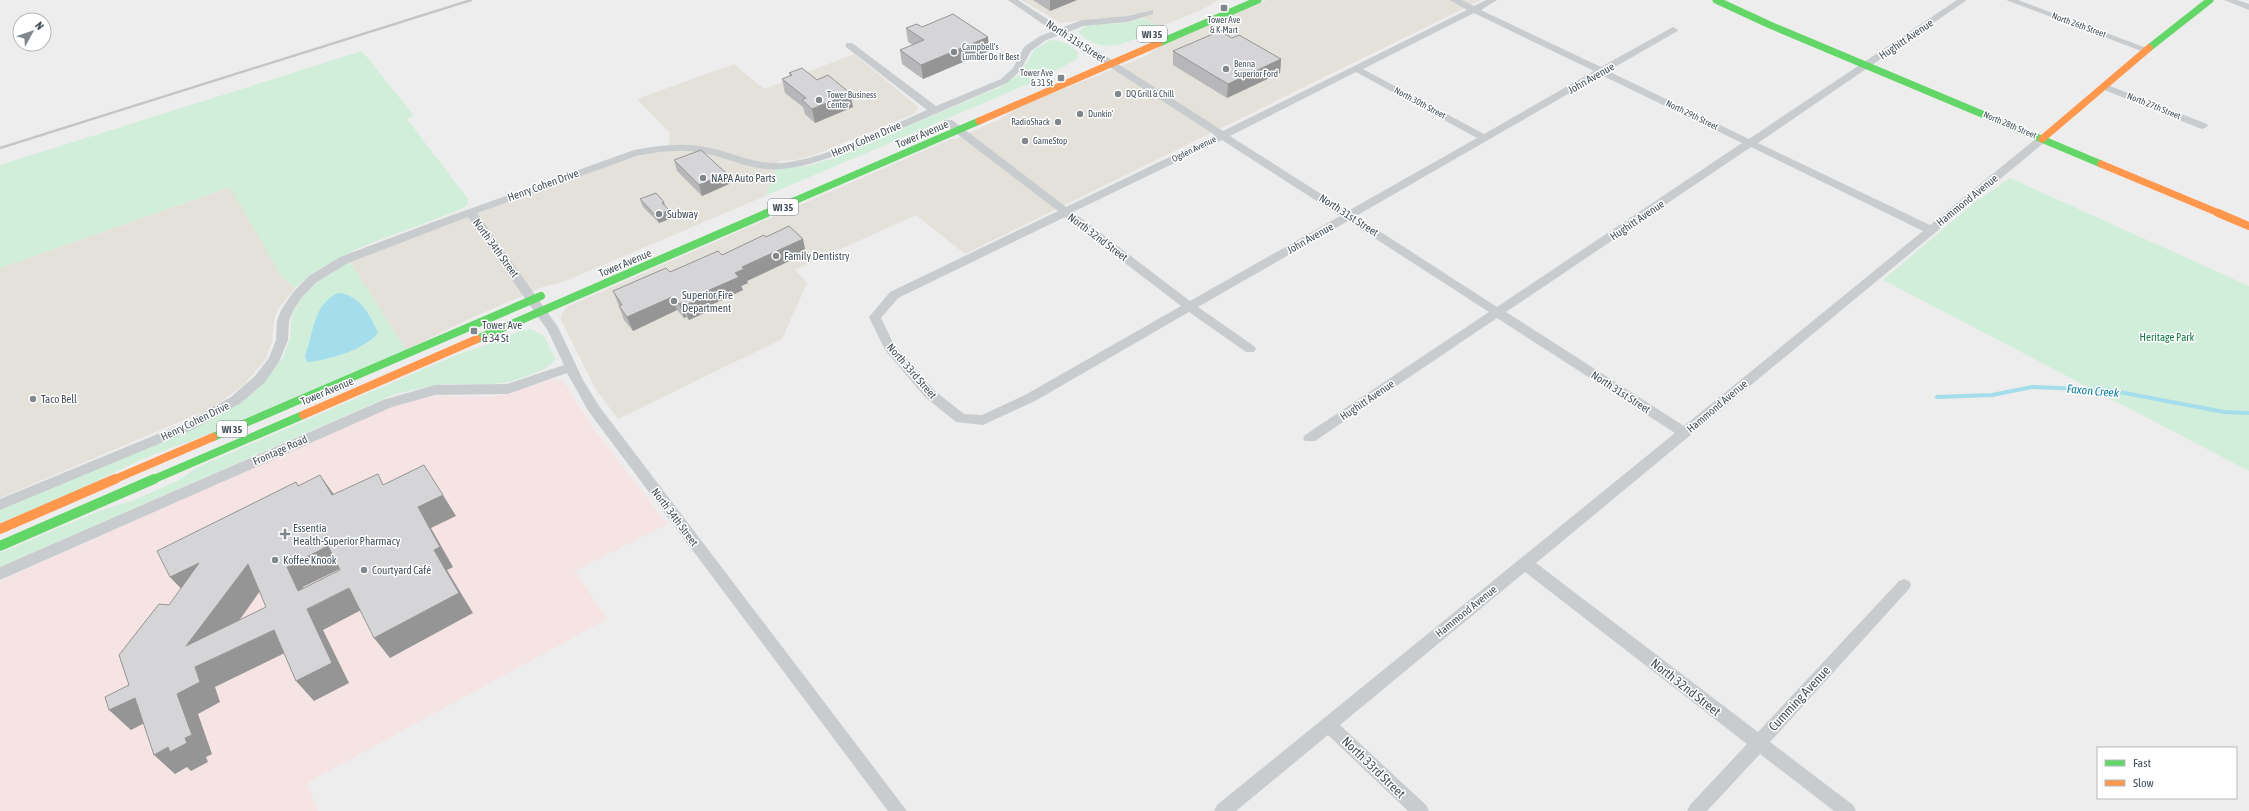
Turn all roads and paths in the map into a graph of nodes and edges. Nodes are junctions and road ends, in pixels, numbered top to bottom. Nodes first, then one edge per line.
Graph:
1 (1012, 0) edge
2 (1258, 0) edge
3 (1454, 0) edge
4 (1493, 0) edge
5 (1963, 0) edge
6 (2010, 0) edge
7 (2210, 0) edge
8 (2228, 0) edge
9 (1704, 1) dead end
10 (1724, 3) edge
11 (2249, 7) edge
12 (1474, 10) junction
13 (1150, 12) dead end
14 (1673, 30) dead end
15 (1061, 31) junction
16 (849, 45) dead end
17 (2147, 50) junction
18 (1113, 51) dead end
19 (1100, 57) junction
20 (1086, 62) dead end
21 (1112, 64) junction
22 (1866, 66) junction
23 (1355, 68) junction
24 (1602, 72) junction
25 (2105, 87) junction
26 (934, 110) junction
27 (948, 122) dead end
28 (2203, 126) dead end
29 (959, 131) junction
30 (1224, 135) junction
31 (1485, 138) junction
32 (2042, 139) junction
33 (1751, 143) junction
34 (1064, 211) junction
35 (470, 212) junction
36 (1349, 215) junction
37 (2248, 225) edge
38 (1930, 230) junction
39 (552, 291) dead end
40 (894, 295) joint
41 (533, 299) junction
42 (1190, 307) junction
43 (542, 311) junction
44 (1499, 312) junction
45 (1250, 349) dead end
46 (572, 367) junction
47 (1030, 398) joint
48 (1685, 433) junction
49 (1310, 438) dead end
50 (0, 505) edge
51 (0, 529) edge
52 (0, 546) edge
53 (1525, 563) junction
54 (0, 574) edge
55 (1904, 585) dead end
56 (1328, 724) junction
57 (1758, 742) junction
58 (898, 811) edge
59 (1223, 811) edge
60 (1420, 811) edge
61 (1696, 811) edge
62 (1847, 811) edge

1 - 15 street, North 31st Street
2 - 21 main road, Tower Avenue / WI 35
3 - 12 street, North 29th Street
4 - 12 street, Ogden Avenue
5 - 22 street, Hughitt Avenue
6 - 17 street, North 26th Street
7 - 17 main road, Hammond Avenue
8 - 11 street
9 - 10 main road, North 28th Street
10 - 22 main road, North 28th Street
12 - 23 street, Ogden Avenue
12 - 24 street, North 29th Street
13 - 15 street, Henry Cohen Drive
14 - 24 street, John Avenue
15 - 19 street, North 31st Street
15 - 26 street, Henry Cohen Drive
16 - 26 street
17 - 25 main road, Hammond Avenue
18 - 19 main road
19 - 20 main road
19 - 21 street, North 31st Street
21 - 29 main road, Tower Avenue / WI 35
21 - 30 street, North 31st Street
22 - 32 main road, North 28th Street
22 - 33 street, Hughitt Avenue
23 - 30 street, Ogden Avenue
23 - 31 street, North 30th Street
24 - 31 street, John Avenue
24 - 33 street, North 29th Street
25 - 28 street, North 27th Street
25 - 32 main road, Hammond Avenue
26 - 35 street, Henry Cohen Drive
27 - 29 street, North 32nd Street
29 - 34 street, North 32nd Street
29 - 43 main road, Tower Avenue / WI 35
30 - 34 street, Ogden Avenue
30 - 36 street, North 31st Street
31 - 36 street, John Avenue
32 - 37 main road, North 28th Street
32 - 38 street, Hammond Avenue
33 - 38 street, North 29th Street
33 - 44 street, Hughitt Avenue
34 - 40 street, Ogden Avenue
34 - 42 street, North 32nd Street
35 - 41 street, North 34th Street
35 - 50 street, Henry Cohen Drive
36 - 42 street, John Avenue
36 - 44 street, North 31st Street
38 - 48 street, Hammond Avenue
39 - 41 main road, Tower Avenue / WI 35
40 - 47 street, North 33rd Street
41 - 43 street, North 34th Street
41 - 51 main road, Tower Avenue / WI 35
42 - 45 street, North 32nd Street
42 - 47 street, John Avenue
43 - 46 street, North 34th Street
43 - 52 main road, Tower Avenue / WI 35
44 - 48 street, North 31st Street
44 - 49 street, Hughitt Avenue
46 - 54 street, Frontage Road
46 - 58 street, North 34th Street
48 - 53 street, Hammond Avenue
53 - 56 street, Hammond Avenue
53 - 57 street, North 32nd Street
55 - 57 street, Cumming Avenue
56 - 59 street, Hammond Avenue
56 - 60 street, North 33rd Street
57 - 61 street, Cumming Avenue
57 - 62 street, North 32nd Street

